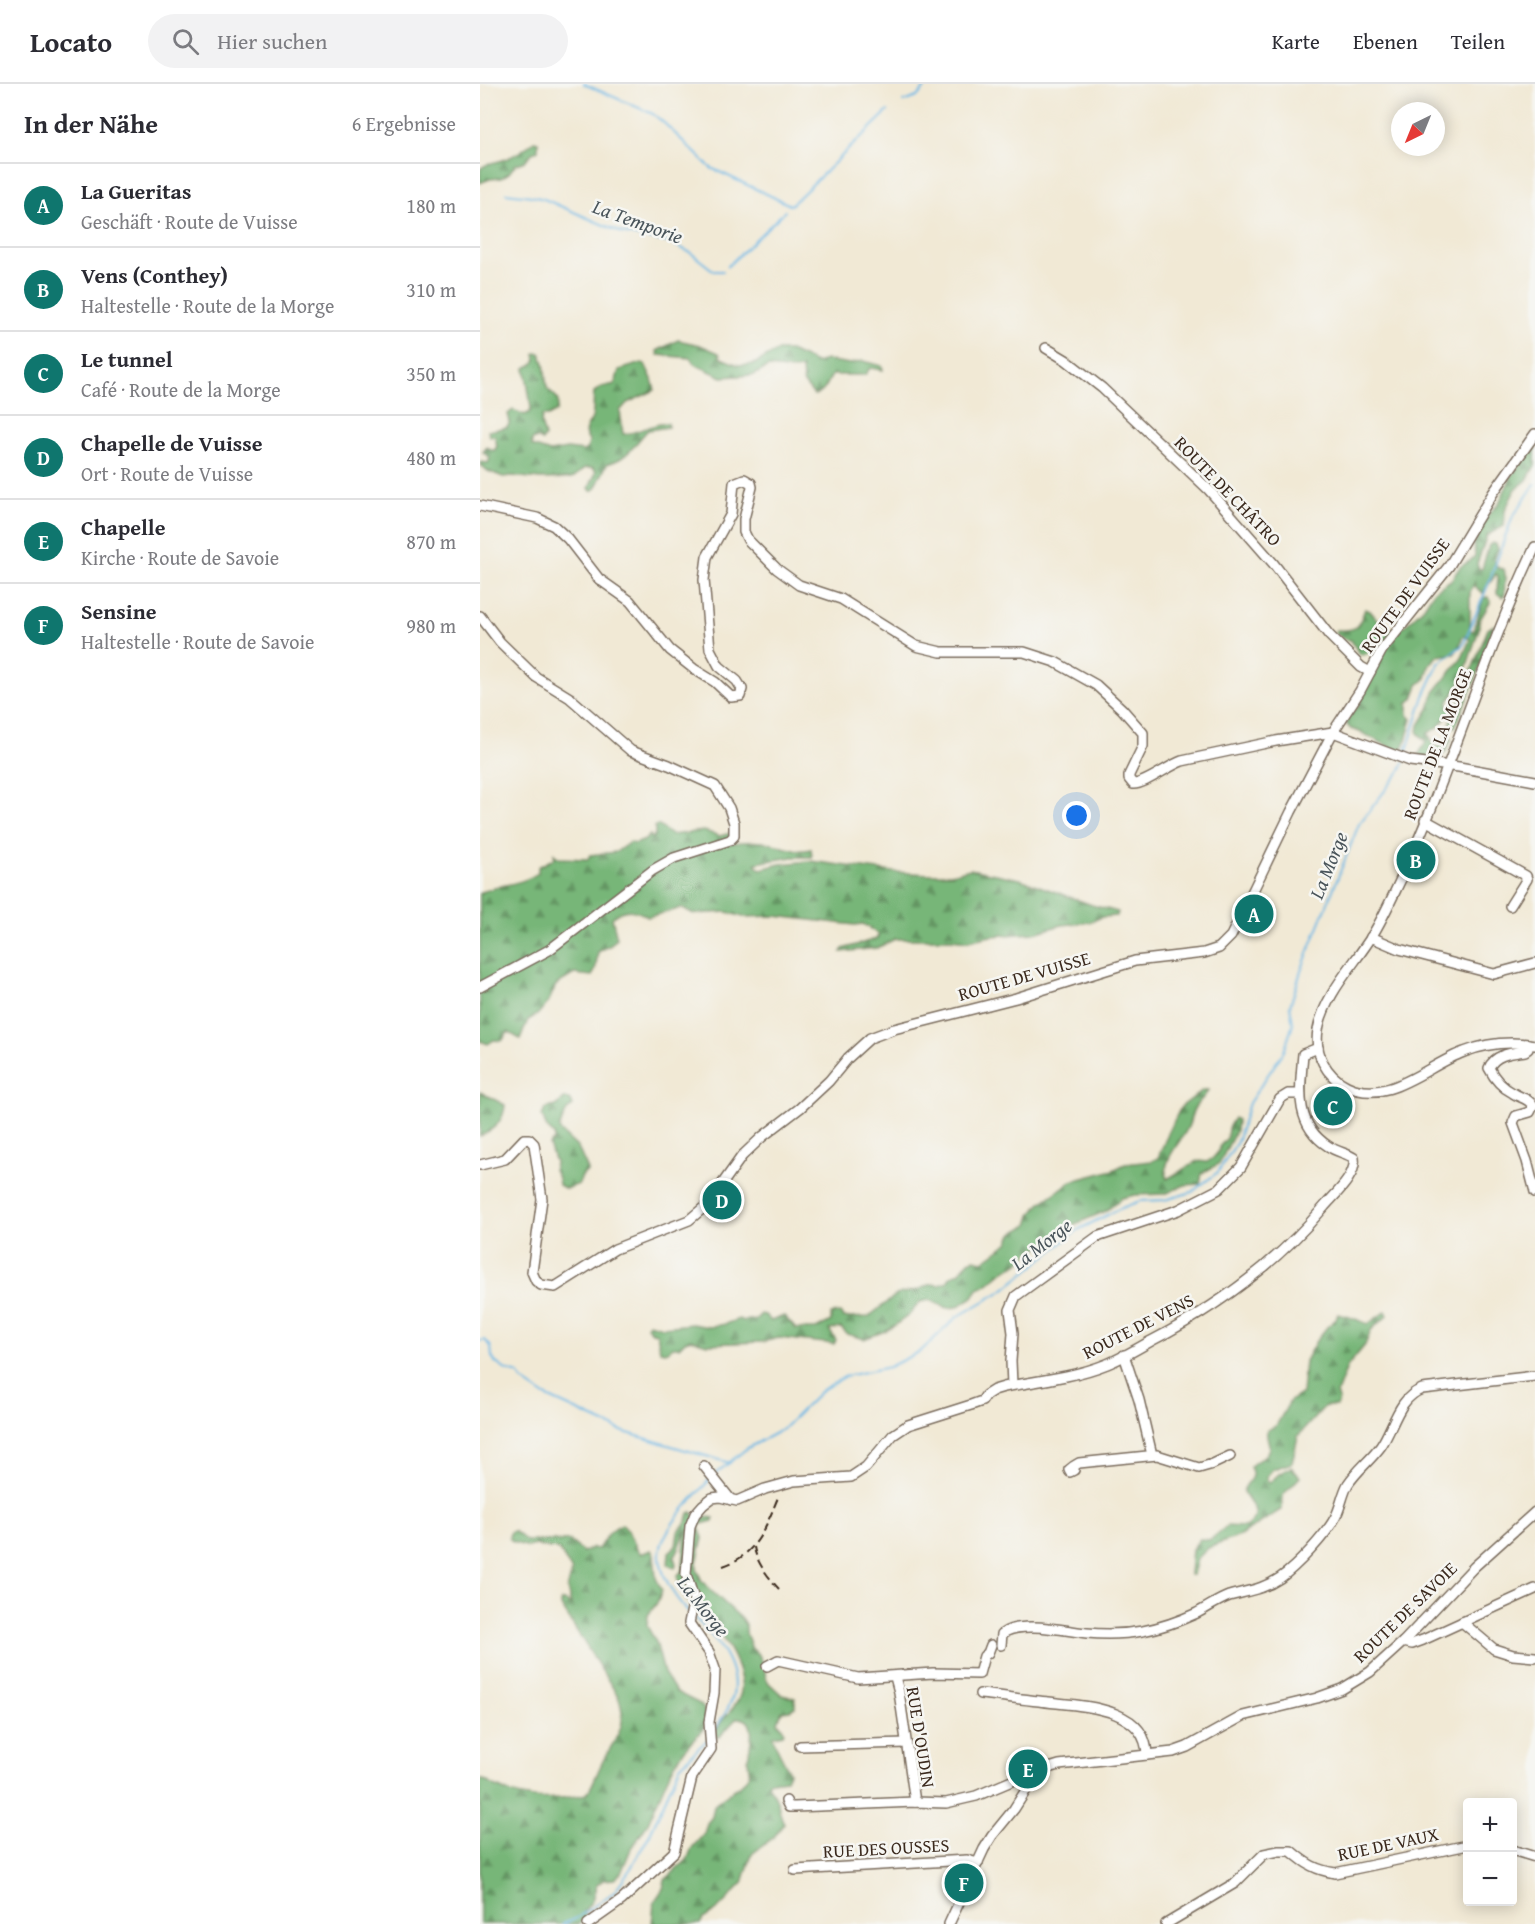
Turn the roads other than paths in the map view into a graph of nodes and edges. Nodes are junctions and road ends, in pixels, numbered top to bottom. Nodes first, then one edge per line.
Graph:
1 (1046, 348) dead end
2 (1535, 434) edge
3 (480, 506) edge
4 (1535, 547) edge
5 (480, 616) edge
6 (1371, 672) junction
7 (1333, 732) junction
8 (1447, 765) junction
9 (1535, 781) edge
10 (1425, 820) junction
11 (1510, 906) dead end
12 (1371, 937) junction
13 (1535, 963) edge
14 (480, 987) edge
15 (1532, 1044) edge
16 (1318, 1048) junction
17 (1300, 1094) junction
18 (480, 1166) edge
19 (1535, 1192) edge
20 (1124, 1355) junction
21 (1535, 1376) edge
22 (1012, 1385) junction
23 (1152, 1455) junction
24 (1230, 1456) dead end
25 (1074, 1466) dead end
26 (706, 1468) dead end
27 (731, 1500) junction
28 (1535, 1512) edge
29 (1535, 1589) edge
30 (1462, 1622) junction
31 (1403, 1642) junction
32 (1535, 1656) edge
33 (767, 1665) dead end
34 (895, 1677) junction
35 (980, 1694) dead end
36 (906, 1743) junction
37 (800, 1746) dead end
38 (1147, 1755) junction
39 (1028, 1785) junction
40 (786, 1801) dead end
41 (915, 1802) junction
42 (1463, 1846) edge
43 (1517, 1852) edge
44 (1535, 1857) edge
45 (978, 1863) junction
46 (795, 1870) dead end
47 (588, 1924) edge
48 (949, 1924) edge
49 (1166, 1924) edge

1 - 6 street, ROUTE DE CHÂTRO
2 - 6 street, ROUTE DE VUISSE
3 - 7 street
4 - 8 street, ROUTE DE LA MORGE
5 - 14 street
6 - 7 street, ROUTE DE VUISSE
7 - 8 street
7 - 18 street, ROUTE DE VUISSE
8 - 9 street
8 - 10 street, ROUTE DE LA MORGE
10 - 11 street
10 - 12 street, ROUTE DE LA MORGE
12 - 13 street
12 - 16 street, ROUTE DE LA MORGE
15 - 16 street
15 - 19 street
16 - 17 street
17 - 20 street, ROUTE DE VENS
17 - 22 street
20 - 22 street, ROUTE DE VENS
20 - 23 street
21 - 34 street
22 - 27 street, ROUTE DE VENS
23 - 24 street
23 - 25 street
26 - 27 street
27 - 47 street, ROUTE DE VENS
28 - 31 street, ROUTE DE SAVOIE
29 - 30 street
30 - 31 street
30 - 32 street
31 - 38 street, ROUTE DE SAVOIE
33 - 34 street
34 - 36 street, RUE D'OUDIN
35 - 38 street
36 - 37 street
36 - 41 street, RUE D'OUDIN
38 - 39 street, ROUTE DE SAVOIE
39 - 41 street
39 - 45 street, ROUTE DE SAVOIE
40 - 41 street
42 - 49 street, RUE DE VAUX
43 - 44 street
45 - 46 street, RUE DES OUSSES
45 - 48 street, ROUTE DE SAVOIE

